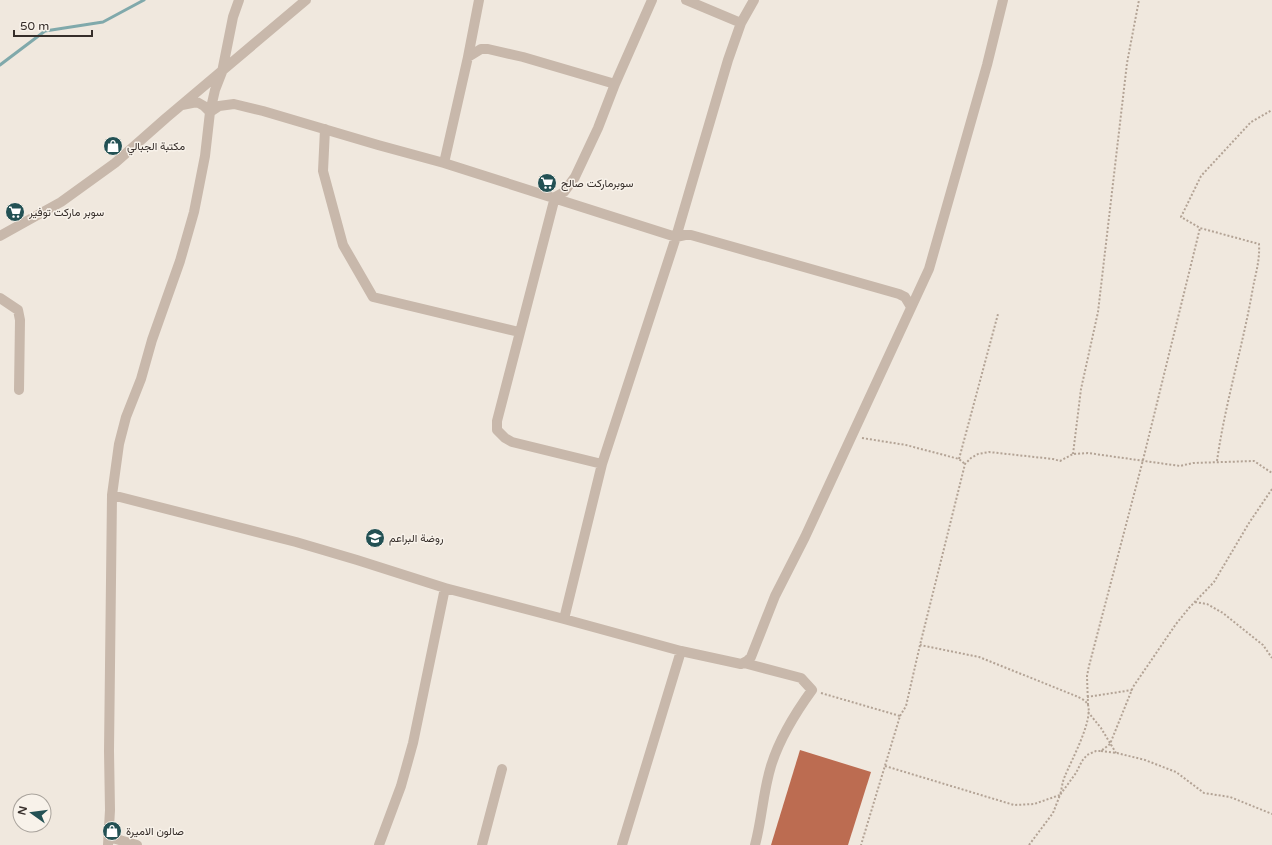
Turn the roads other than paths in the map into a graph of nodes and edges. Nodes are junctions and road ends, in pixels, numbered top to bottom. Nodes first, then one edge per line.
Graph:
1 (239, 0) edge
2 (306, 0) edge
3 (480, 0) edge
4 (652, 0) edge
5 (686, 0) edge
6 (754, 0) edge
7 (1003, 0) edge
8 (741, 23) junction
9 (468, 57) junction
10 (222, 72) junction
11 (615, 84) junction
12 (181, 106) junction
13 (210, 112) junction
14 (325, 129) junction
15 (444, 163) junction
16 (555, 197) junction
17 (0, 236) edge
18 (676, 237) junction
19 (921, 286) junction
20 (899, 294) junction
21 (0, 298) edge
22 (911, 307) junction
23 (519, 332) junction
24 (19, 390) dead end
25 (602, 464) junction
26 (112, 496) junction
27 (445, 588) junction
28 (564, 619) junction
29 (681, 651) junction
30 (744, 663) junction
31 (502, 769) dead end
32 (108, 841) edge
33 (137, 845) edge
34 (379, 845) edge
35 (482, 845) edge
36 (622, 845) edge
37 (755, 845) edge

1 - 10 street
2 - 10 street
3 - 9 street
4 - 11 street
5 - 8 street
6 - 8 street
7 - 19 street
8 - 18 street
9 - 11 street
9 - 15 street
10 - 12 street
10 - 13 street
11 - 16 street
12 - 13 street
12 - 17 street
13 - 14 street
13 - 26 street
14 - 15 street
14 - 23 street
15 - 16 street
16 - 18 street
16 - 23 street
18 - 20 street
18 - 25 street
19 - 20 street
19 - 22 street
20 - 22 street
21 - 24 street
22 - 30 street
23 - 25 street
25 - 28 street
26 - 27 street
26 - 32 street
27 - 28 street
27 - 34 street
28 - 29 street
29 - 30 street
29 - 36 street
30 - 37 street
31 - 35 street
32 - 33 street

